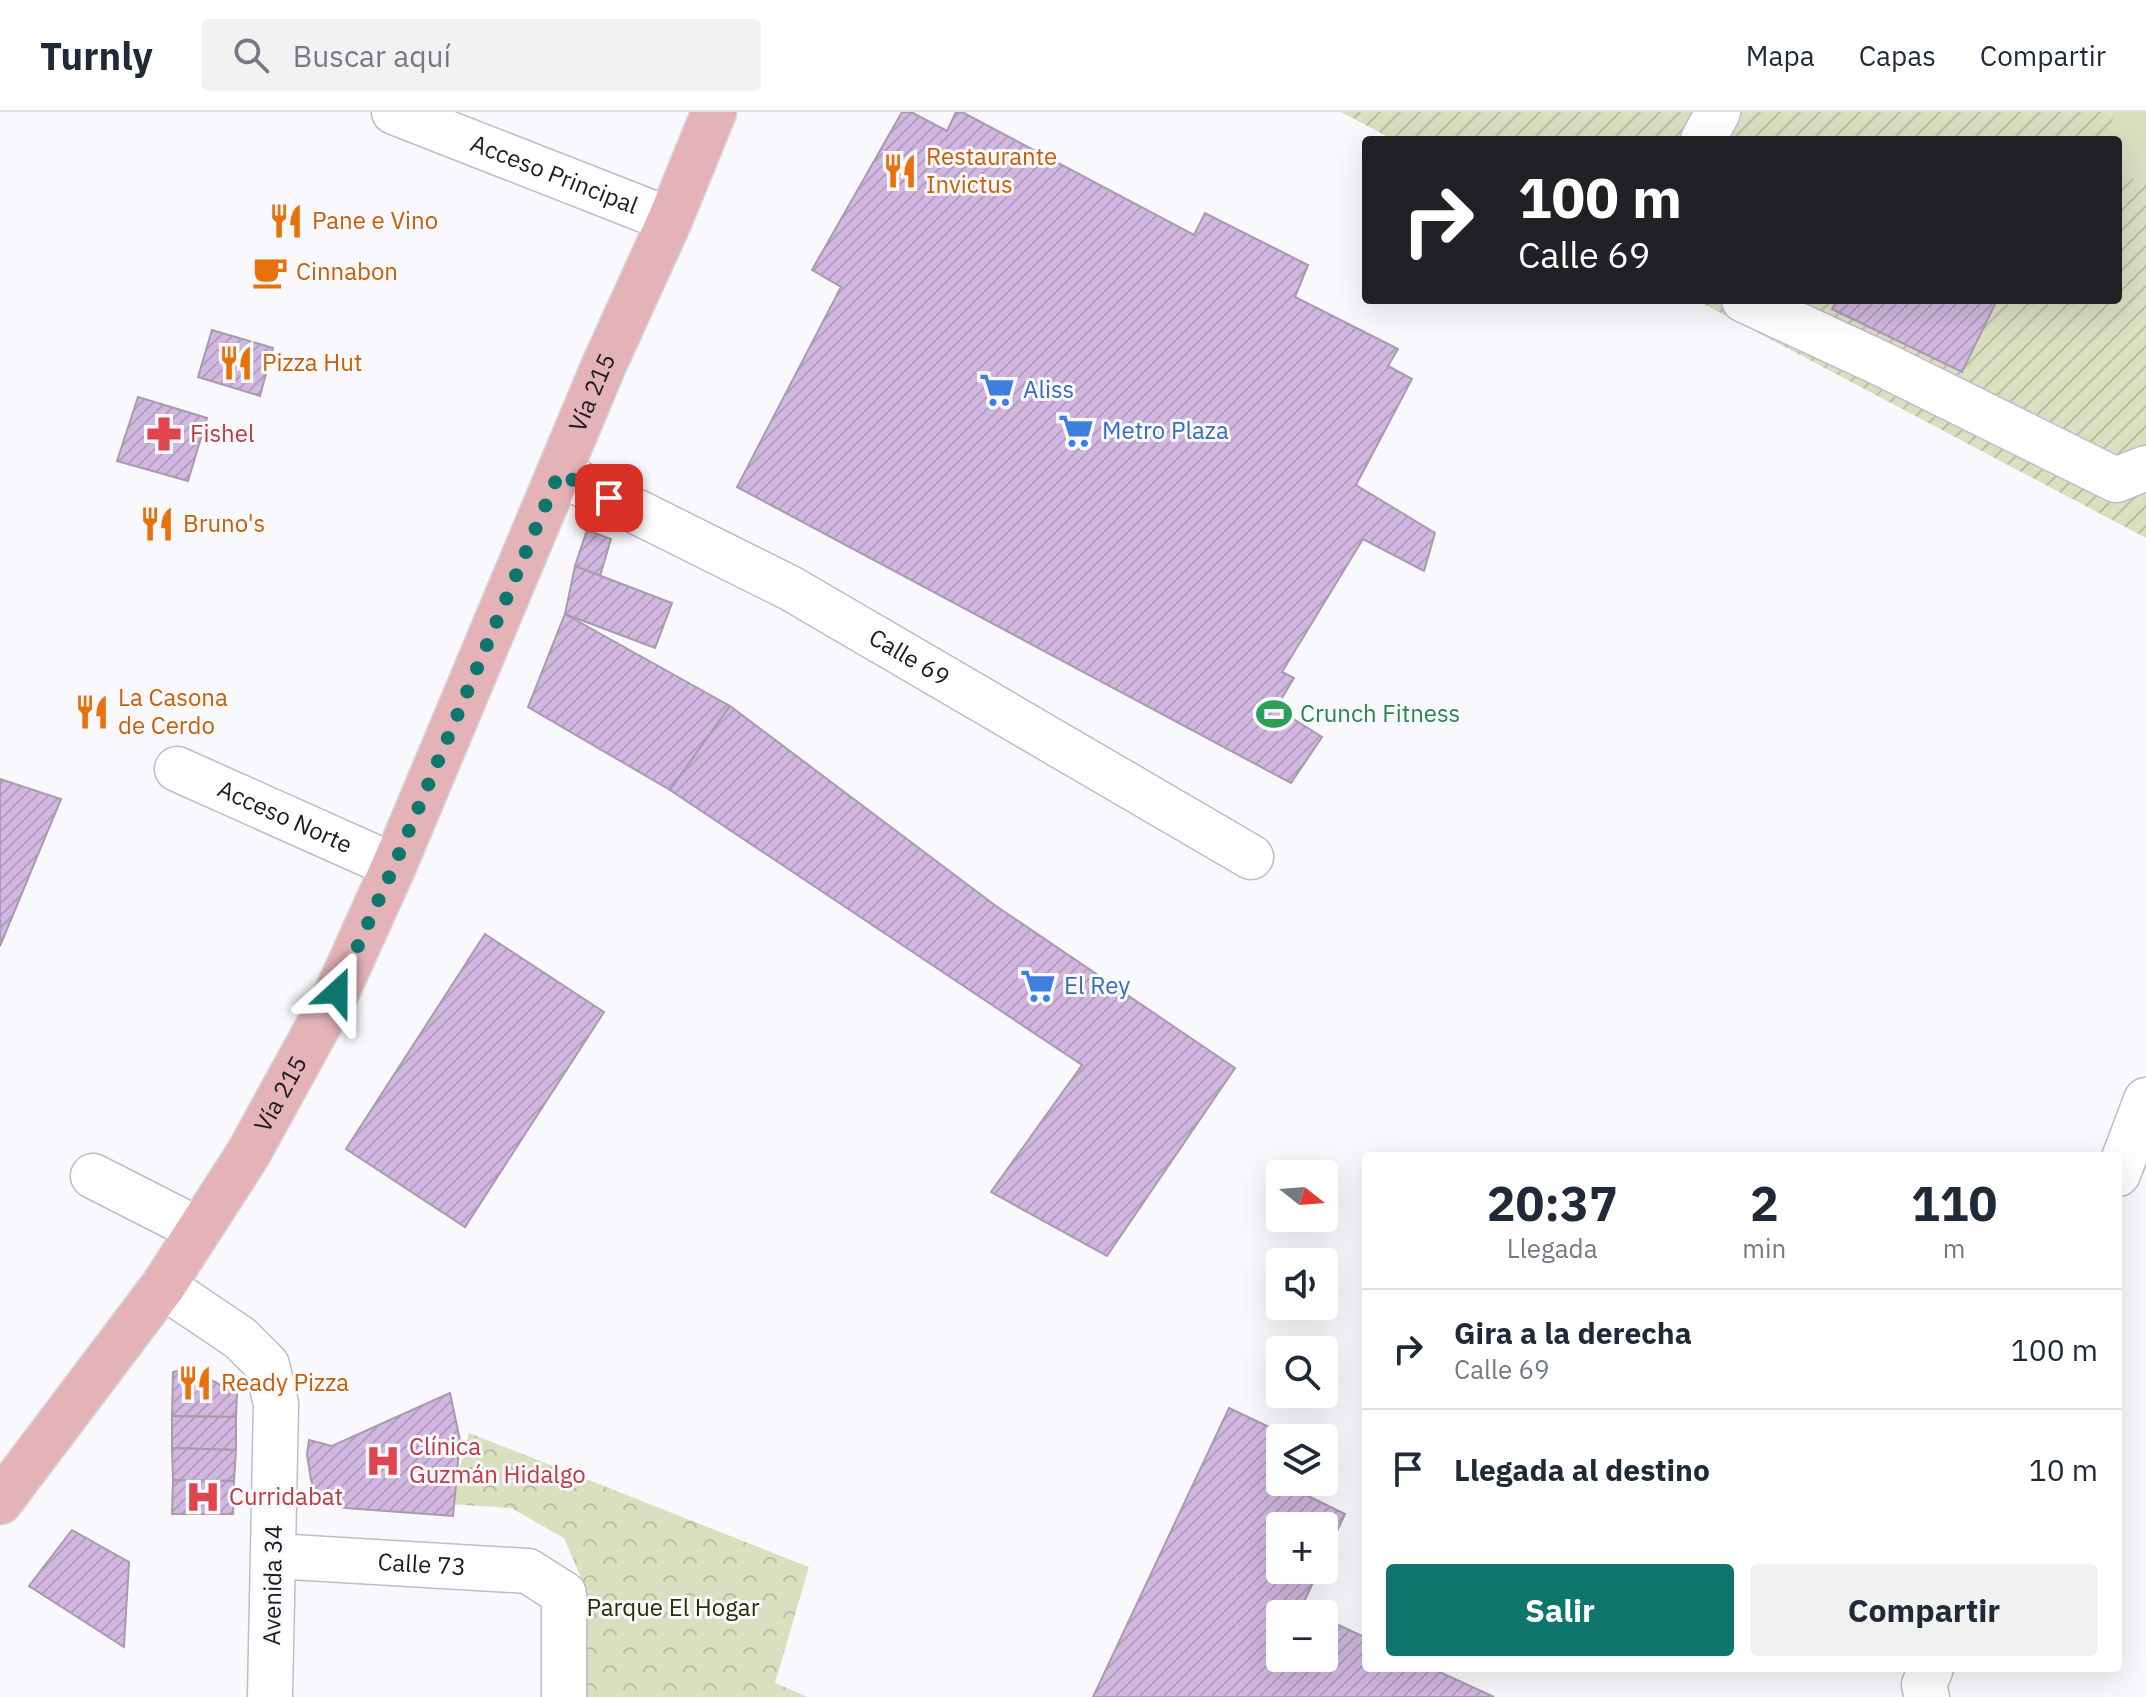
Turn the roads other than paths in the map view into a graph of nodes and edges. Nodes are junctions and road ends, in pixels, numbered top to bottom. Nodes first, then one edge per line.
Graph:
1 (394, 112) edge
2 (714, 112) edge
3 (1718, 112) edge
4 (1705, 136) edge
5 (670, 220) junction
6 (1753, 304) edge
7 (2146, 468) edge
8 (559, 473) junction
9 (177, 769) dead end
10 (1251, 857) dead end
11 (394, 866) junction
12 (2146, 1100) edge
13 (2122, 1163) edge
14 (93, 1176) dead end
15 (199, 1230) junction
16 (163, 1286) junction
17 (0, 1502) edge
18 (274, 1556) junction
19 (270, 1697) edge
20 (564, 1697) edge

1 - 5 street, Acceso Principal
2 - 5 main road, Vía 215
3 - 4 street
5 - 8 main road, Vía 215
6 - 7 street
8 - 10 street, Calle 69
8 - 11 main road, Vía 215
9 - 11 street, Acceso Norte
11 - 15 main road, Vía 215
12 - 13 street
14 - 15 street
15 - 16 main road, Vía 215
16 - 17 main road, Vía 215
16 - 18 street, Avenida 34
18 - 19 street, Avenida 34
18 - 20 street, Calle 73

